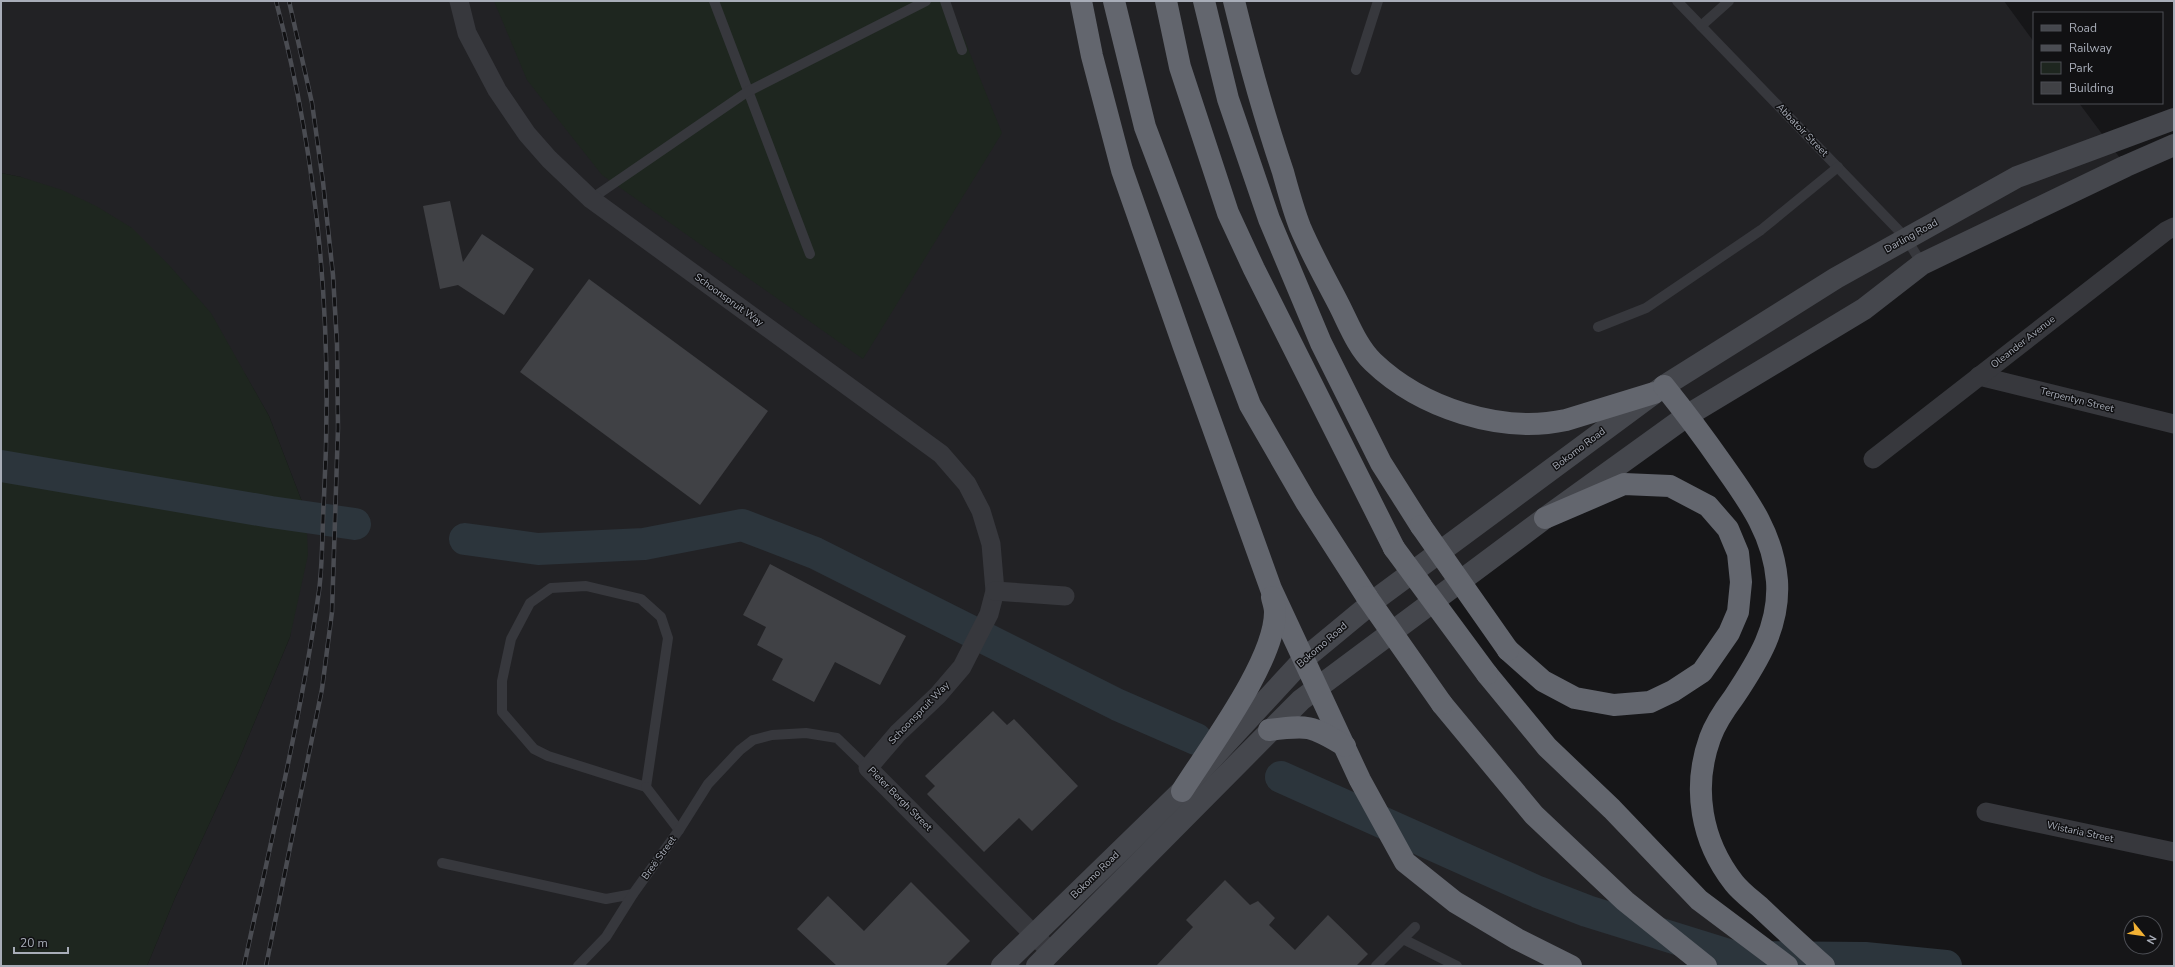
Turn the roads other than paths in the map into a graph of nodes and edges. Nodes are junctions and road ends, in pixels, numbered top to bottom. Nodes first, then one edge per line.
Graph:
1 (458, 1) edge
2 (714, 1) edge
3 (926, 1) edge
4 (945, 1) edge
5 (1081, 1) edge
6 (1114, 1) edge
7 (1166, 1) edge
8 (1204, 1) edge
9 (1234, 1) edge
10 (1378, 1) edge
11 (1677, 1) edge
12 (1729, 1) edge
13 (1701, 26) junction
14 (962, 50) dead end
15 (1356, 70) dead end
16 (747, 92) junction
17 (2174, 119) edge
18 (2174, 145) edge
19 (1838, 167) junction
20 (591, 199) junction
21 (2174, 227) edge
22 (1906, 238) junction
23 (810, 254) dead end
24 (1922, 264) junction
25 (1598, 327) dead end
26 (1979, 376) junction
27 (1659, 389) junction
28 (1688, 415) junction
29 (2174, 424) edge
30 (1873, 459) dead end
31 (1544, 518) junction
32 (1271, 589) junction
33 (995, 590) junction
34 (1065, 596) dead end
35 (1304, 659) junction
36 (1318, 686) junction
37 (1269, 730) junction
38 (1345, 746) junction
39 (740, 750) joint
40 (868, 768) junction
41 (646, 787) junction
42 (1182, 790) junction
43 (1986, 812) dead end
44 (679, 830) junction
45 (2174, 852) edge
46 (442, 863) dead end
47 (633, 894) junction
48 (1415, 928) dead end
49 (1034, 934) junction
50 (1403, 939) junction
51 (1044, 959) edge
52 (578, 966) edge
53 (1002, 966) edge
54 (1376, 966) edge
55 (1457, 966) edge
56 (1571, 966) edge
57 (1706, 966) edge
58 (1787, 966) edge
59 (1824, 966) edge

1 - 20 street, Schoonspruit Way
2 - 16 lane
3 - 16 lane
4 - 14 lane
5 - 32 highway
6 - 57 highway, bridge
7 - 58 highway, bridge
8 - 31 highway, bridge
9 - 27 highway
10 - 15 lane
11 - 13 lane, Abbatoir Street
12 - 13 lane
13 - 19 lane, Abbatoir Street
16 - 20 lane
16 - 23 lane
17 - 22 main road, Darling Road
18 - 24 main road
19 - 22 lane, Abbatoir Street
19 - 25 lane
20 - 33 street, Schoonspruit Way
21 - 26 street, Oleander Avenue
22 - 24 lane, Abbatoir Street
22 - 27 main road, Darling Road
24 - 28 main road
26 - 29 street, Terpentyn Street
26 - 30 street, Oleander Avenue
27 - 28 highway
27 - 35 main road, Bokomo Road
28 - 31 main road
28 - 59 highway
31 - 36 main road
32 - 35 highway
32 - 42 highway
33 - 34 street
33 - 40 street, Schoonspruit Way
35 - 36 highway
35 - 42 main road, Bokomo Road
36 - 37 main road
36 - 38 highway
37 - 38 highway
37 - 51 main road
38 - 56 highway
39 - 40 lane, Pieter Bergh Street
39 - 44 lane, Breë Street
40 - 49 street, Pieter Bergh Street
41 - 41 lane
41 - 44 lane
42 - 49 main road, Bokomo Road
43 - 45 street, Wistaria Street
44 - 47 lane, Breë Street
46 - 47 lane
47 - 52 lane, Breë Street
48 - 50 lane
49 - 51 street, Pieter Bergh Street
49 - 53 main road, Bokomo Road
50 - 54 lane
50 - 55 lane

